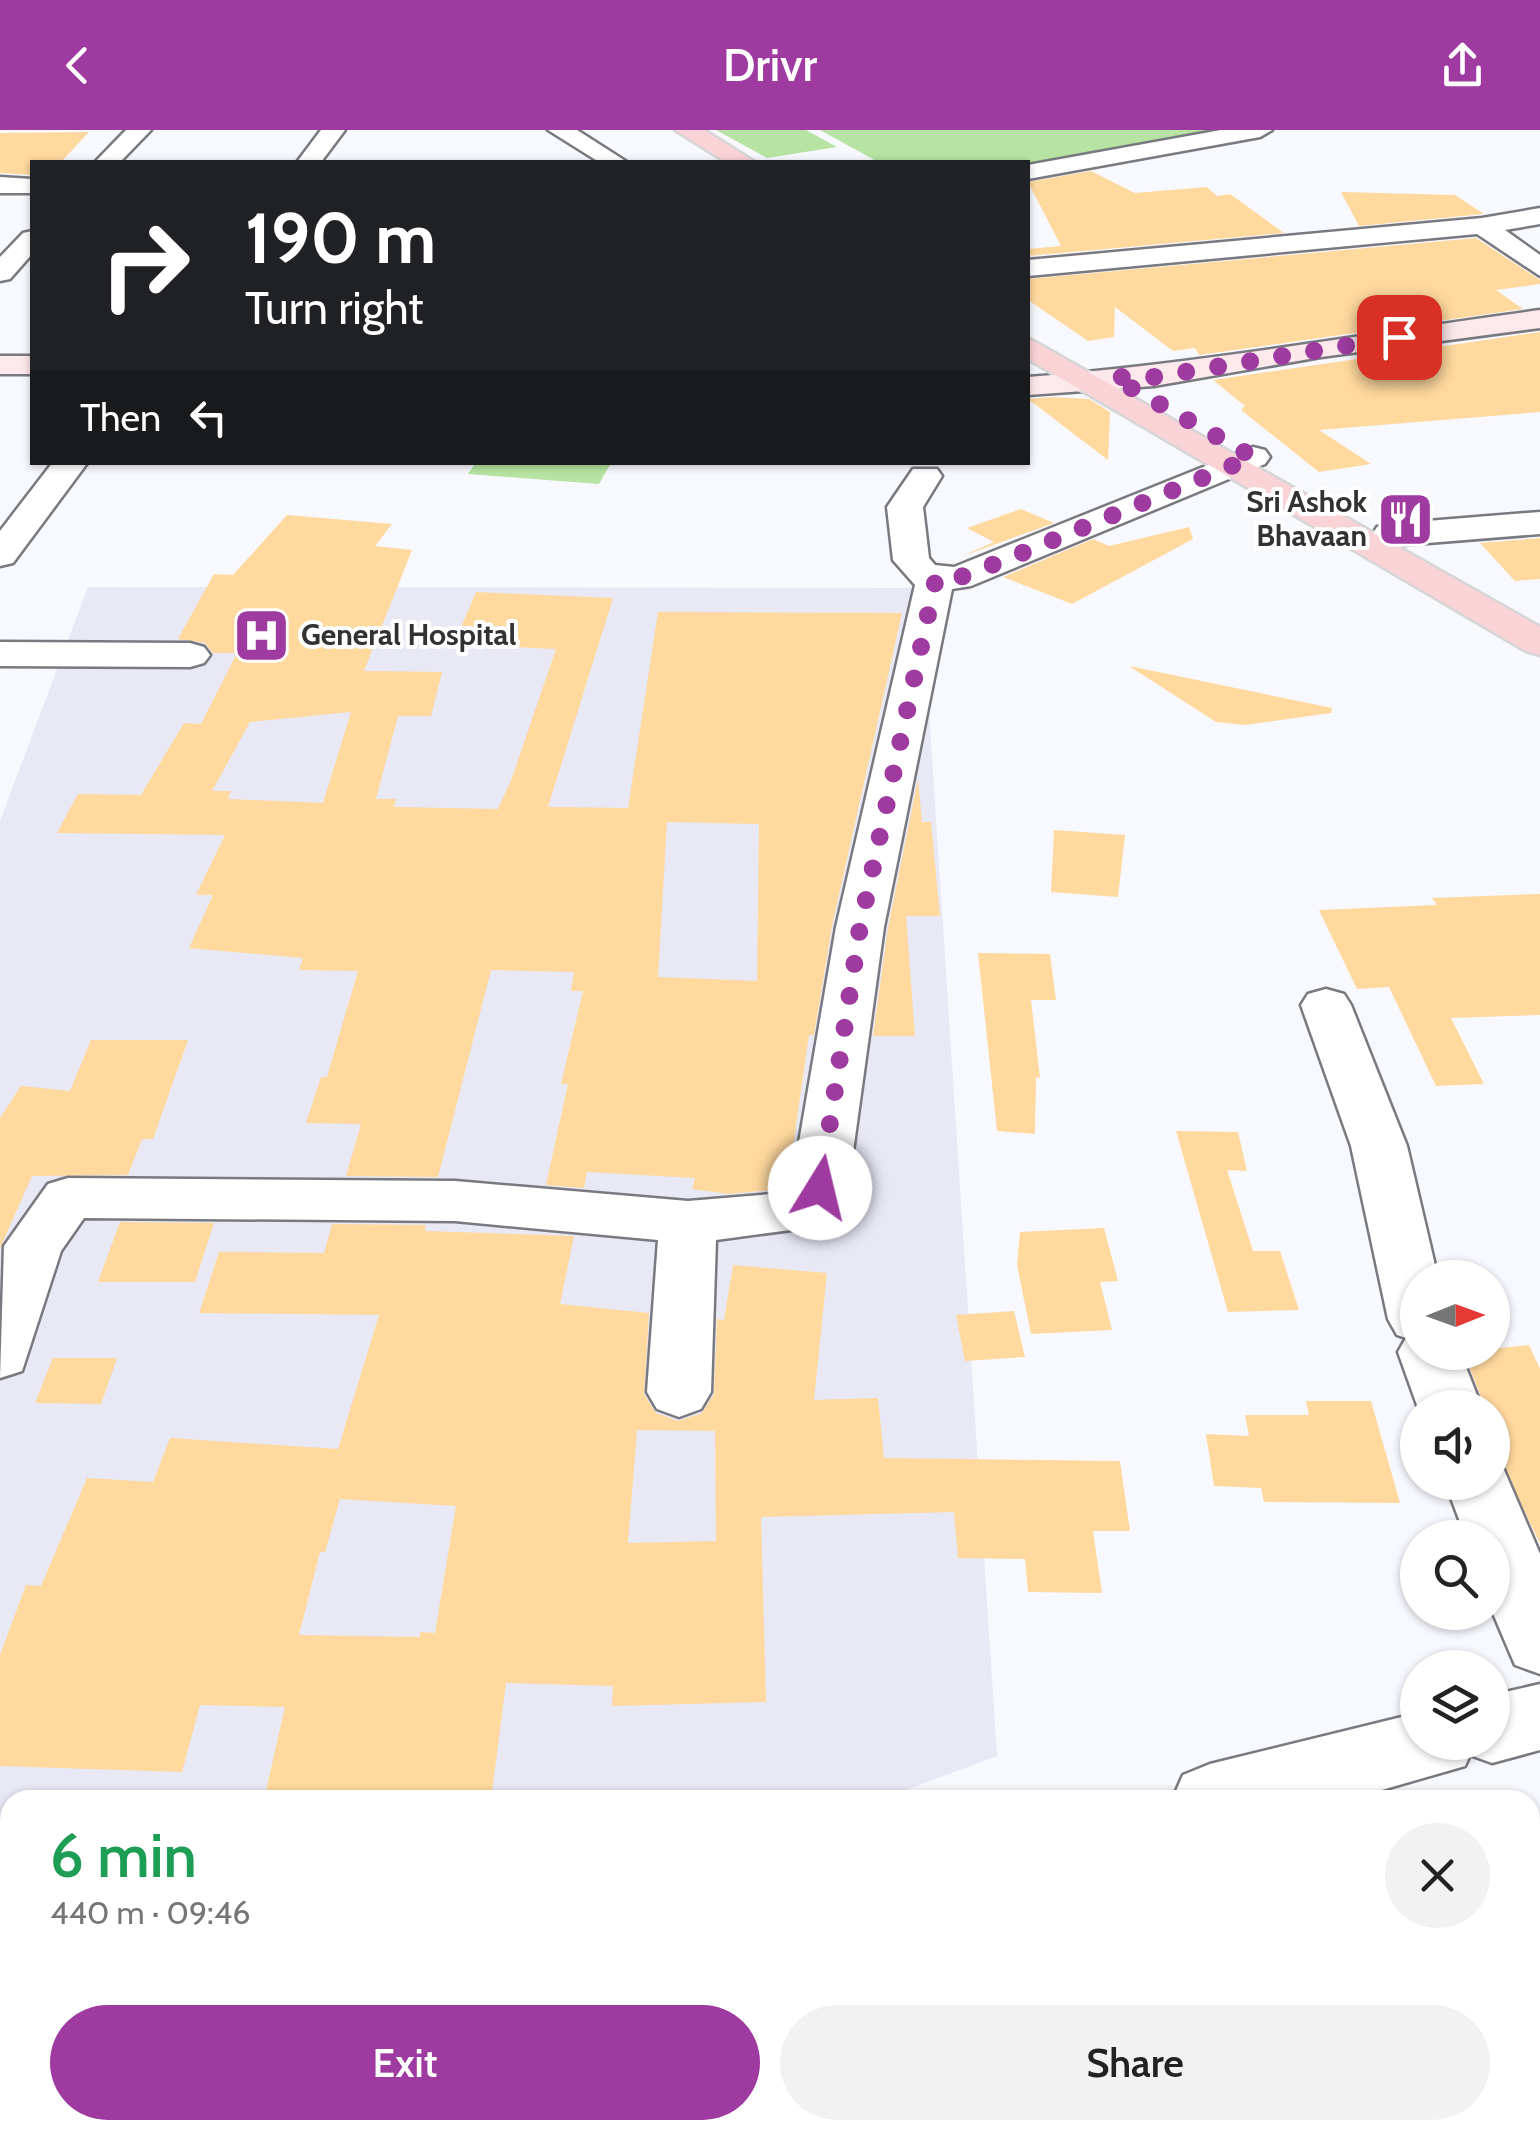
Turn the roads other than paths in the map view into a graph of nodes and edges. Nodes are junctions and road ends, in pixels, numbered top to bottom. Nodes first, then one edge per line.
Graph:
1 (139, 130) edge
2 (333, 130) edge
3 (560, 130) edge
4 (660, 130) edge
5 (686, 130) edge
6 (1260, 130) edge
7 (108, 160) edge
8 (310, 160) edge
9 (612, 160) edge
10 (711, 160) edge
11 (739, 160) edge
12 (1030, 172) edge
13 (0, 186) edge
14 (30, 186) edge
15 (1540, 216) edge
16 (1482, 226) junction
17 (30, 241) edge
18 (1030, 268) edge
19 (1540, 268) edge
20 (0, 272) edge
21 (1540, 307) edge
22 (1540, 319) edge
23 (1030, 329) edge
24 (1030, 348) edge
25 (0, 365) edge
26 (30, 365) edge
27 (1098, 378) junction
28 (1030, 386) edge
29 (1243, 462) junction
30 (69, 465) edge
31 (925, 476) dead end
32 (1540, 522) edge
33 (1390, 535) junction
34 (0, 555) edge
35 (936, 578) junction
36 (1540, 620) edge
37 (1540, 644) edge
38 (0, 654) edge
39 (190, 654) dead end
40 (1326, 1005) dead end
41 (688, 1222) junction
42 (1405, 1260) edge
43 (0, 1354) edge
44 (679, 1392) dead end
45 (1485, 1500) edge
46 (1540, 1644) edge
47 (1540, 1717) edge
48 (1510, 1724) edge
49 (1400, 1752) edge
50 (1258, 1790) edge

1 - 7 street
2 - 8 street
3 - 9 street
4 - 10 main road
5 - 11 main road
6 - 12 street
13 - 14 street
15 - 16 street
16 - 18 street
16 - 19 street
17 - 20 street
21 - 27 main road
22 - 27 main road
23 - 27 main road
24 - 27 main road
25 - 26 main road
27 - 28 main road
27 - 29 main road
29 - 33 main road
29 - 35 street
29 - 37 main road
30 - 34 street
31 - 35 street
32 - 33 street
33 - 36 main road
35 - 41 street
38 - 39 street
40 - 42 street
41 - 43 street
41 - 44 street
45 - 46 street
47 - 48 street
49 - 50 street

